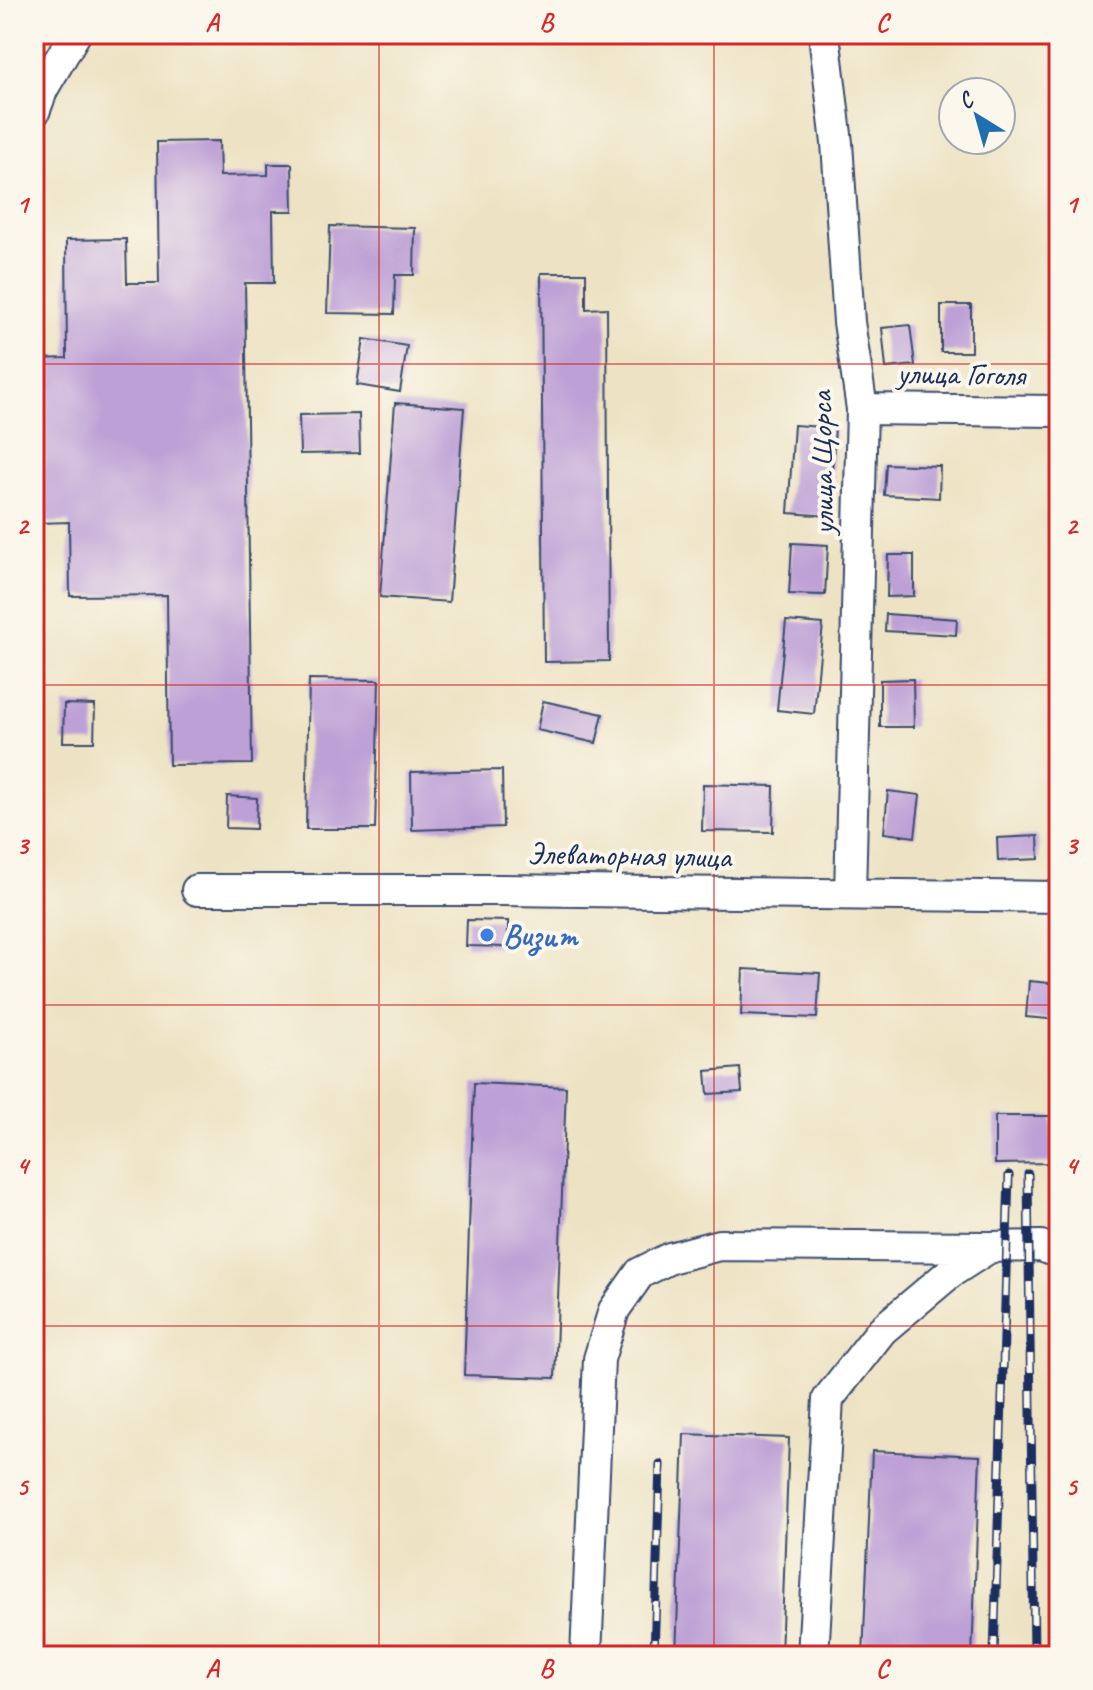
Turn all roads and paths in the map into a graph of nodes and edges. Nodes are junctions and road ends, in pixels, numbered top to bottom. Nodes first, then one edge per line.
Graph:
1 (75, 34) edge
2 (824, 34) edge
3 (34, 112) edge
4 (862, 409) junction
5 (1059, 411) edge
6 (197, 890) dead end
7 (850, 894) junction
8 (1059, 897) edge
9 (990, 1247) junction
10 (1059, 1253) edge
11 (586, 1656) edge
12 (813, 1656) edge

1 - 3 street
2 - 4 street, улица Щорса
4 - 5 street, улица Гоголя
4 - 7 street, улица Щорса
6 - 7 street, Элеваторная улица
7 - 8 street, Элеваторная улица
9 - 10 street
9 - 11 street
9 - 12 street

